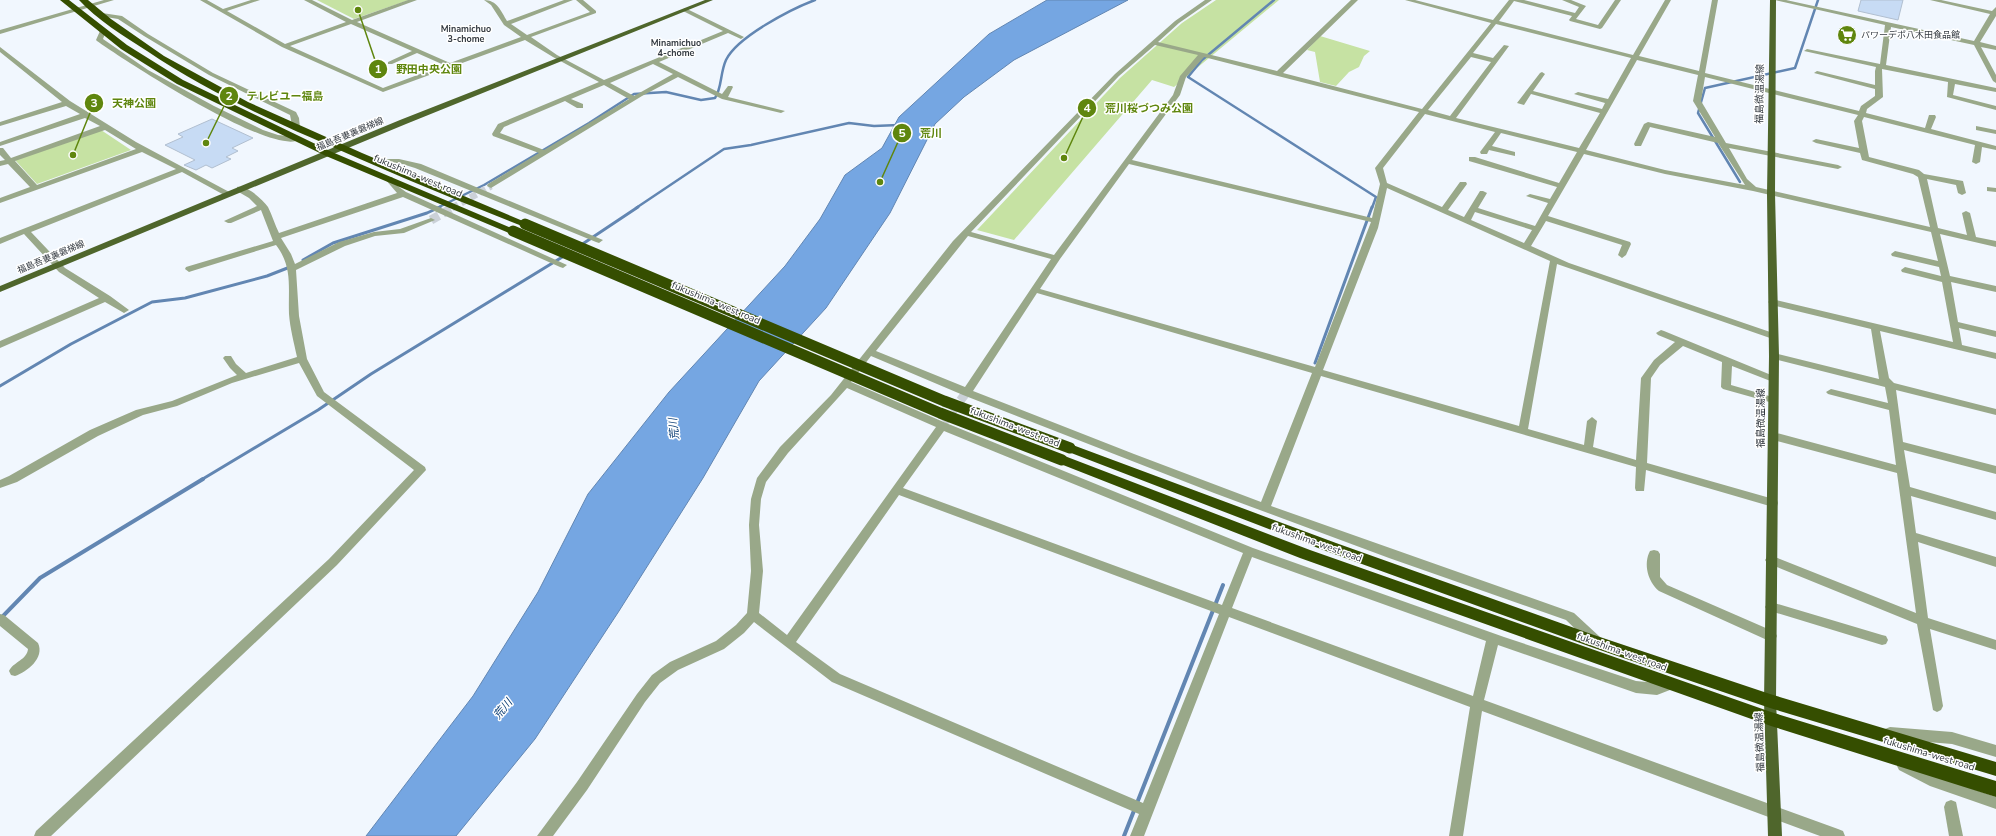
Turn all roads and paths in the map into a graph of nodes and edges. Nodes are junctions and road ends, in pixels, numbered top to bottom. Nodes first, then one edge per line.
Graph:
1 (64, 0) edge
2 (83, 0) edge
3 (111, 0) edge
4 (203, 0) edge
5 (258, 0) edge
6 (307, 0) edge
7 (414, 0) edge
8 (487, 0) edge
9 (550, 0) edge
10 (570, 0) edge
11 (579, 0) edge
12 (710, 0) edge
13 (1209, 0) edge
14 (1355, 0) edge
15 (1408, 0) edge
16 (1512, 0) edge
17 (1516, 0) edge
18 (1565, 0) edge
19 (1618, 0) edge
20 (1668, 0) edge
21 (1715, 0) edge
22 (1773, 0) edge
23 (1778, 0) edge
24 (1933, 0) edge
25 (90, 6) junction
26 (555, 6) junction
27 (77, 10) junction
28 (685, 10) junction
29 (221, 11) junction
30 (1995, 12) edge
31 (1576, 14) junction
32 (102, 15) junction
33 (351, 22) junction
34 (1495, 22) junction
35 (506, 24) junction
36 (1888, 24) junction
37 (727, 31) junction
38 (0, 32) edge
39 (526, 37) junction
40 (742, 38) dead end
41 (1154, 43) junction
42 (1976, 43) junction
43 (284, 46) junction
44 (1506, 46) dead end
45 (1996, 48) edge
46 (0, 49) edge
47 (417, 51) junction
48 (1807, 51) dead end
49 (1469, 54) junction
50 (1202, 55) junction
51 (8, 57) junction
52 (1636, 57) junction
53 (562, 58) junction
54 (0, 59) edge
55 (1495, 61) junction
56 (654, 62) junction
57 (390, 63) dead end
58 (450, 65) junction
59 (1882, 66) junction
60 (1817, 73) dead end
61 (678, 74) junction
62 (1278, 74) junction
63 (1542, 74) dead end
64 (1703, 74) junction
65 (1996, 80) edge
66 (1952, 81) junction
67 (604, 82) junction
68 (730, 87) dead end
69 (1880, 88) junction
70 (1996, 90) edge
71 (1772, 91) junction
72 (1530, 92) junction
73 (1578, 94) dead end
74 (633, 97) junction
75 (566, 98) junction
76 (724, 98) junction
77 (1610, 102) junction
78 (66, 103) junction
79 (1521, 103) dead end
80 (580, 106) dead end
81 (1996, 108) edge
82 (781, 111) dead end
83 (1424, 111) junction
84 (1604, 112) junction
85 (1862, 114) junction
86 (86, 115) junction
87 (1932, 117) dead end
88 (1451, 118) junction
89 (0, 124) edge
90 (105, 127) junction
91 (296, 128) junction
92 (1979, 128) dead end
93 (1499, 131) junction
94 (1927, 131) junction
95 (1996, 132) edge
96 (1816, 141) dead end
97 (1722, 143) junction
98 (0, 144) edge
99 (1638, 144) dead end
100 (1979, 144) junction
101 (342, 148) junction
102 (1996, 148) edge
103 (142, 149) junction
104 (0, 150) edge
105 (1863, 150) junction
106 (542, 151) junction
107 (1582, 151) junction
108 (329, 154) junction
109 (1512, 154) dead end
110 (1772, 154) junction
111 (1472, 159) dead end
112 (10, 160) junction
113 (372, 161) junction
114 (1127, 162) junction
115 (1976, 162) dead end
116 (0, 164) edge
117 (1838, 167) dead end
118 (181, 170) junction
119 (1922, 176) junction
120 (389, 179) junction
121 (1384, 184) junction
122 (1463, 184) dead end
123 (491, 186) tunnel mouth
124 (1561, 186) junction
125 (35, 188) junction
126 (240, 189) junction
127 (1754, 189) junction
128 (1483, 193) dead end
129 (1962, 193) dead end
130 (229, 194) junction
131 (403, 194) junction
132 (1771, 194) junction
133 (1530, 196) dead end
134 (0, 201) edge
135 (1552, 202) junction
136 (262, 207) junction
137 (1473, 209) junction
138 (1444, 210) junction
139 (1966, 214) dead end
140 (1543, 217) junction
141 (431, 220) tunnel mouth
142 (1466, 220) junction
143 (228, 221) dead end
144 (1376, 221) junction
145 (1536, 230) junction
146 (26, 231) junction
147 (1936, 231) junction
148 (967, 233) junction
149 (1972, 238) junction
150 (277, 240) junction
151 (599, 240) dead end
152 (0, 241) edge
153 (1996, 244) edge
154 (1526, 248) junction
155 (1895, 254) dead end
156 (1622, 255) dead end
157 (1056, 258) junction
158 (1554, 260) junction
159 (58, 264) junction
160 (563, 265) dead end
161 (1943, 265) junction
162 (292, 266) junction
163 (189, 269) dead end
164 (1905, 270) dead end
165 (1946, 279) junction
166 (0, 289) edge
167 (1035, 290) junction
168 (1996, 290) edge
169 (107, 298) junction
170 (1772, 302) junction
171 (124, 310) dead end
172 (1954, 324) junction
173 (1875, 327) junction
174 (1661, 333) dead end
175 (1996, 334) edge
176 (1773, 336) junction
177 (1682, 342) junction
178 (0, 345) edge
179 (1958, 347) junction
180 (870, 352) junction
181 (1774, 356) junction
182 (1996, 356) edge
183 (228, 358) dead end
184 (302, 359) junction
185 (1727, 361) junction
186 (1318, 373) junction
187 (245, 377) junction
188 (1773, 380) junction
189 (845, 383) junction
190 (1890, 385) junction
191 (1831, 392) dead end
192 (966, 393) junction
193 (1773, 400) junction
194 (1894, 408) junction
195 (1996, 412) edge
196 (1592, 421) dead end
197 (942, 426) junction
198 (1523, 431) junction
199 (1773, 436) junction
200 (1899, 445) junction
201 (1588, 450) junction
202 (1642, 465) junction
203 (1901, 470) junction
204 (1996, 470) edge
205 (0, 484) edge
206 (1640, 488) dead end
207 (896, 490) junction
208 (1905, 490) junction
209 (1773, 503) junction
210 (1265, 507) junction
211 (1996, 516) edge
212 (1912, 536) junction
213 (1249, 551) junction
214 (1654, 554) dead end
215 (1771, 560) junction
216 (1996, 562) edge
217 (1771, 607) junction
218 (1226, 612) junction
219 (753, 615) junction
220 (0, 619) edge
221 (1923, 621) junction
222 (1771, 636) junction
223 (1493, 639) junction
224 (1882, 640) dead end
225 (1596, 641) junction
226 (788, 643) junction
227 (1996, 645) edge
228 (15, 670) dead end
229 (1671, 684) junction
230 (1770, 701) junction
231 (1477, 704) junction
232 (1938, 706) dead end
233 (1771, 720) junction
234 (1874, 732) junction
235 (1996, 751) edge
236 (1879, 753) junction
237 (1996, 769) edge
238 (1996, 789) edge
239 (1996, 803) edge
240 (1951, 807) dead end
241 (1147, 811) junction
242 (1774, 813) junction
243 (41, 836) edge
244 (544, 836) edge
245 (1137, 836) edge
246 (1456, 836) edge
247 (1775, 836) edge
248 (1838, 836) edge
249 (1956, 836) edge

1 - 27 highway, fukushima-west road
2 - 25 highway, fukushima-west road
3 - 25 street
4 - 29 street
5 - 29 street
6 - 33 street
7 - 33 street
8 - 35 street
9 - 26 street
10 - 26 street
11 - 39 street
12 - 28 main road, 福島吾妻裏磐梯線
13 - 41 street
14 - 62 street
15 - 34 street
16 - 34 street
17 - 31 street
18 - 31 street
19 - 31 street
20 - 52 street
21 - 64 street
22 - 71 main road, 福島微温湯線
23 - 36 street
24 - 30 street
25 - 27 street
25 - 32 highway, fukushima-west road
26 - 35 street
27 - 38 street
27 - 108 highway, fukushima-west road
28 - 37 street
28 - 53 main road, 福島吾妻裏磐梯線
29 - 43 street
30 - 42 street
32 - 91 highway, fukushima-west road
32 - 91 street
33 - 43 street
33 - 47 street
34 - 49 street
34 - 52 street
35 - 39 street
36 - 42 street
36 - 59 street
37 - 40 street
37 - 56 street
39 - 53 street
39 - 58 street
41 - 50 street
41 - 148 street
42 - 45 street
42 - 65 street
43 - 58 street
44 - 55 street
46 - 51 street
47 - 57 street
47 - 58 street
48 - 59 street
49 - 55 street
49 - 83 street
50 - 62 street
50 - 114 street
51 - 54 street
51 - 78 street
52 - 64 street
52 - 77 street
53 - 67 street
53 - 101 main road, 福島吾妻裏磐梯線
55 - 88 street
56 - 61 street
56 - 67 street
59 - 66 street
59 - 69 street
60 - 69 street
61 - 74 street
61 - 76 street
62 - 83 street
63 - 72 street
64 - 71 street
64 - 97 street
66 - 70 street
66 - 81 street
67 - 74 street
67 - 75 street
68 - 76 street
69 - 85 street
71 - 85 street
71 - 110 main road, 福島微温湯線
72 - 79 street
72 - 84 street
73 - 77 street
74 - 106 street
75 - 80 street
75 - 106 street
76 - 82 street
77 - 84 street
78 - 86 street
78 - 89 street
83 - 88 street
83 - 121 street
84 - 107 street
85 - 94 street
85 - 105 street
86 - 90 street
86 - 98 street
87 - 94 street
88 - 93 street
90 - 103 street
90 - 112 street
91 - 101 highway, fukushima-west road
92 - 95 street
93 - 107 street
93 - 109 street
94 - 100 street
96 - 105 street
97 - 99 street
97 - 110 street
97 - 127 street
100 - 102 street
100 - 115 street
101 - 108 main road, 福島吾妻裏磐梯線
101 - 113 highway, fukushima-west road
103 - 118 street
103 - 125 street
104 - 112 street
105 - 119 street
106 - 123 street
107 - 124 street
107 - 127 street
108 - 120 highway, fukushima-west road
108 - 126 main road, 福島吾妻裏磐梯線
110 - 117 street
110 - 132 main road, 福島微温湯線
111 - 124 street
112 - 116 street
112 - 125 street
113 - 151 street
113 - 225 highway, fukushima-west road, bridge
114 - 144 street
114 - 157 street
118 - 130 street
118 - 146 street
119 - 129 street
119 - 147 street
120 - 131 street
120 - 229 highway, fukushima-west road, bridge
121 - 138 street
121 - 144 street
122 - 138 street
124 - 135 street
125 - 134 street
126 - 130 main road, 福島吾妻裏磐梯線
126 - 136 street
127 - 132 street
128 - 137 street
130 - 159 main road, 福島吾妻裏磐梯線
131 - 150 street
131 - 160 street
132 - 147 street
132 - 170 main road, 福島微温湯線
133 - 135 street
135 - 140 street
136 - 143 street
136 - 150 street
137 - 142 street
137 - 145 street
138 - 142 street
139 - 149 street
140 - 145 street
140 - 156 street
141 - 162 street
142 - 154 street
144 - 186 street
145 - 154 street
146 - 152 street
146 - 159 street
147 - 149 street
147 - 161 street
148 - 157 street
148 - 180 street
149 - 153 street
150 - 162 street
150 - 163 street
154 - 158 street
155 - 161 street
157 - 167 street
158 - 176 street
158 - 198 street
159 - 166 main road, 福島吾妻裏磐梯線
159 - 169 street
161 - 165 street
162 - 184 street
164 - 165 street
165 - 168 street
165 - 172 street
167 - 186 street
167 - 192 street
169 - 171 street
169 - 178 street
170 - 173 street
170 - 176 main road, 福島微温湯線
172 - 175 street
172 - 179 street
173 - 179 street
173 - 190 street
174 - 177 street
176 - 181 main road, 福島微温湯線
177 - 185 street
177 - 202 street
179 - 182 street
180 - 189 street
180 - 192 street
181 - 188 main road, 福島微温湯線
181 - 190 street
183 - 187 street
184 - 187 street
184 - 243 street
185 - 188 street
185 - 193 street
186 - 198 street
186 - 210 street
187 - 205 street
188 - 193 main road, 福島微温湯線
189 - 197 street
189 - 219 street
190 - 194 street
190 - 195 street
191 - 194 street
192 - 210 street
193 - 199 main road, 福島微温湯線
194 - 200 street
196 - 201 street
197 - 207 street
197 - 213 street
198 - 201 street
199 - 203 street
199 - 209 main road, 福島微温湯線
200 - 203 street
200 - 204 street
201 - 202 street
202 - 206 street
202 - 209 street
203 - 208 street
207 - 218 street
207 - 226 street
208 - 211 street
208 - 212 street
209 - 215 main road, 福島微温湯線
210 - 225 street
212 - 216 street
212 - 221 street
213 - 218 street
213 - 223 street
214 - 222 street
215 - 217 main road, 福島微温湯線
215 - 221 street
217 - 222 main road, 福島微温湯線
217 - 224 street
218 - 231 street
218 - 241 street
219 - 226 street
219 - 244 street
220 - 228 street
221 - 227 street
221 - 232 street
222 - 230 main road, 福島微温湯線
223 - 229 street
223 - 231 street
225 - 230 highway, fukushima-west road
226 - 241 street
229 - 233 highway, fukushima-west road
230 - 233 main road, 福島微温湯線
230 - 234 highway, fukushima-west road
231 - 242 street
231 - 246 street
233 - 236 highway, fukushima-west road
233 - 242 main road, 福島微温湯線
234 - 235 street
234 - 237 highway, fukushima-west road
236 - 238 highway, fukushima-west road
236 - 239 street
240 - 249 street
241 - 245 street
242 - 247 main road, 福島微温湯線
242 - 248 street

